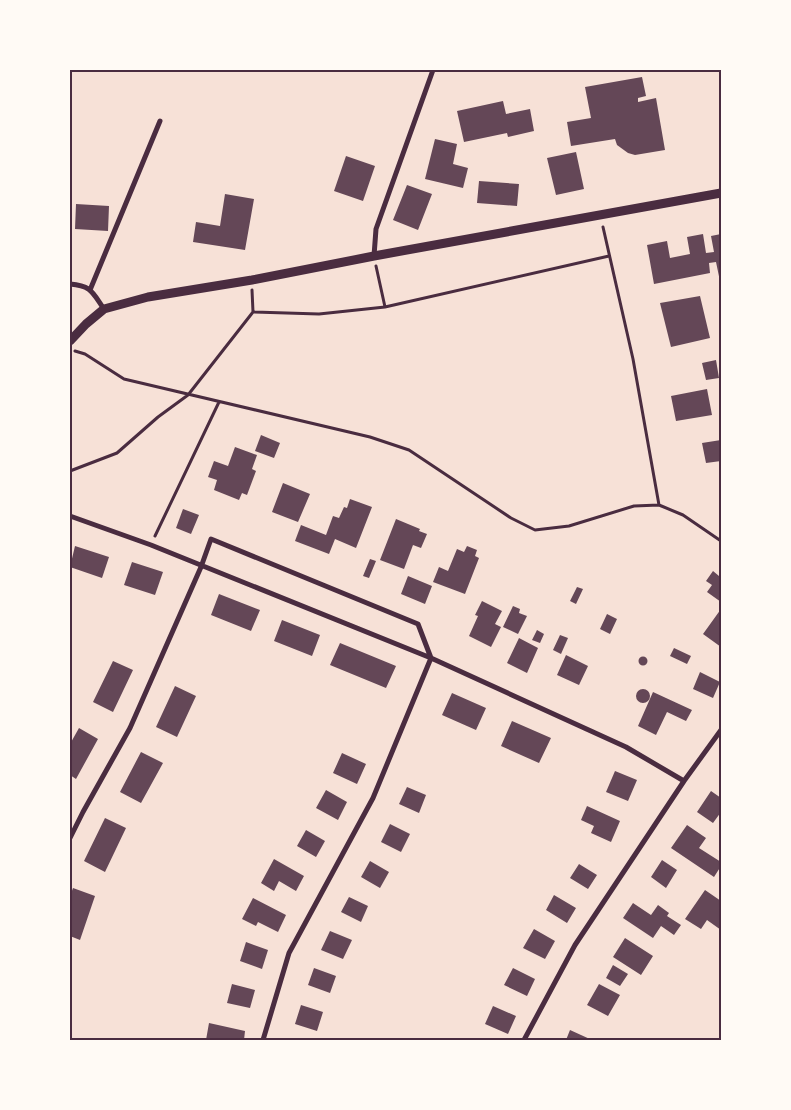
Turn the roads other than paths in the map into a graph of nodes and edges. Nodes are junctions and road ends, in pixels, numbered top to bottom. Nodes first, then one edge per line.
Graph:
1 (433, 70) edge
2 (160, 121) dead end
3 (721, 193) edge
4 (374, 256) junction
5 (70, 284) edge
6 (90, 290) junction
7 (104, 309) junction
8 (70, 341) edge
9 (70, 516) edge
10 (201, 566) junction
11 (432, 658) junction
12 (721, 730) edge
13 (684, 781) junction
14 (70, 838) edge
15 (262, 1040) edge
16 (524, 1040) edge

1 - 4 street
2 - 6 street
3 - 4 street
4 - 7 street
5 - 6 street
6 - 7 street
7 - 8 street
9 - 10 street
10 - 11 street
10 - 11 street
10 - 14 street
11 - 13 street
11 - 15 street
12 - 13 street
13 - 16 street

